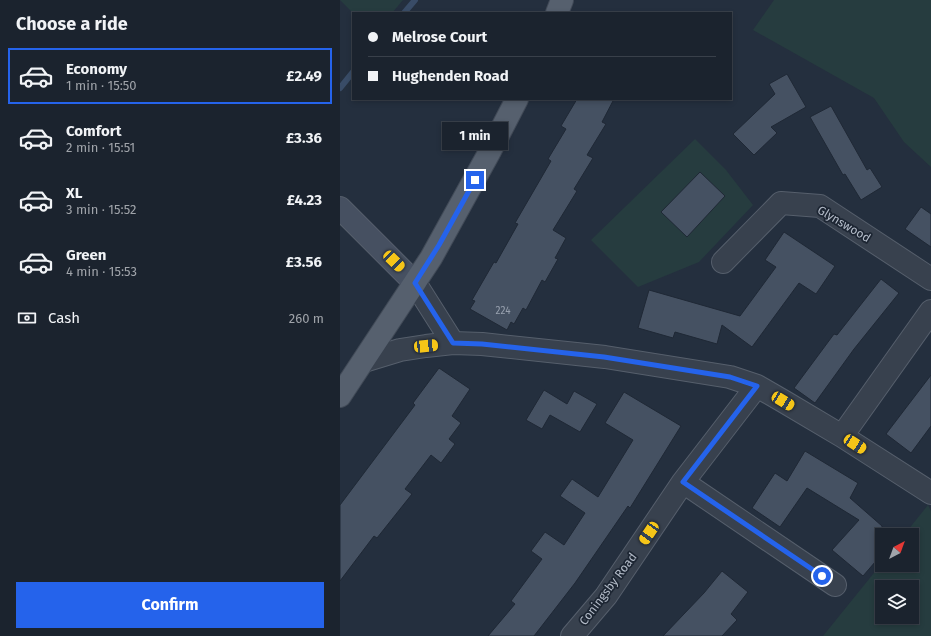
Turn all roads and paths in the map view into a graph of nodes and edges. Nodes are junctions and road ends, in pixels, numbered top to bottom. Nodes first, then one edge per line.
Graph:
1 (562, 0) edge
2 (557, 12) edge
3 (516, 100) edge
4 (340, 208) edge
5 (723, 262) dead end
6 (931, 279) edge
7 (415, 283) junction
8 (931, 311) edge
9 (453, 343) junction
10 (364, 361) junction
11 (757, 386) junction
12 (340, 396) edge
13 (842, 436) junction
14 (683, 482) junction
15 (931, 493) edge
16 (835, 585) dead end
17 (572, 636) edge

1 - 2 main road
3 - 7 main road
4 - 7 street
5 - 6 street, Glynswood
7 - 9 street
7 - 10 main road
8 - 13 street
9 - 10 street
9 - 11 street
10 - 12 main road
11 - 13 street
11 - 14 street, Coningsby Road
13 - 15 street
14 - 16 street
14 - 17 street, Coningsby Road

